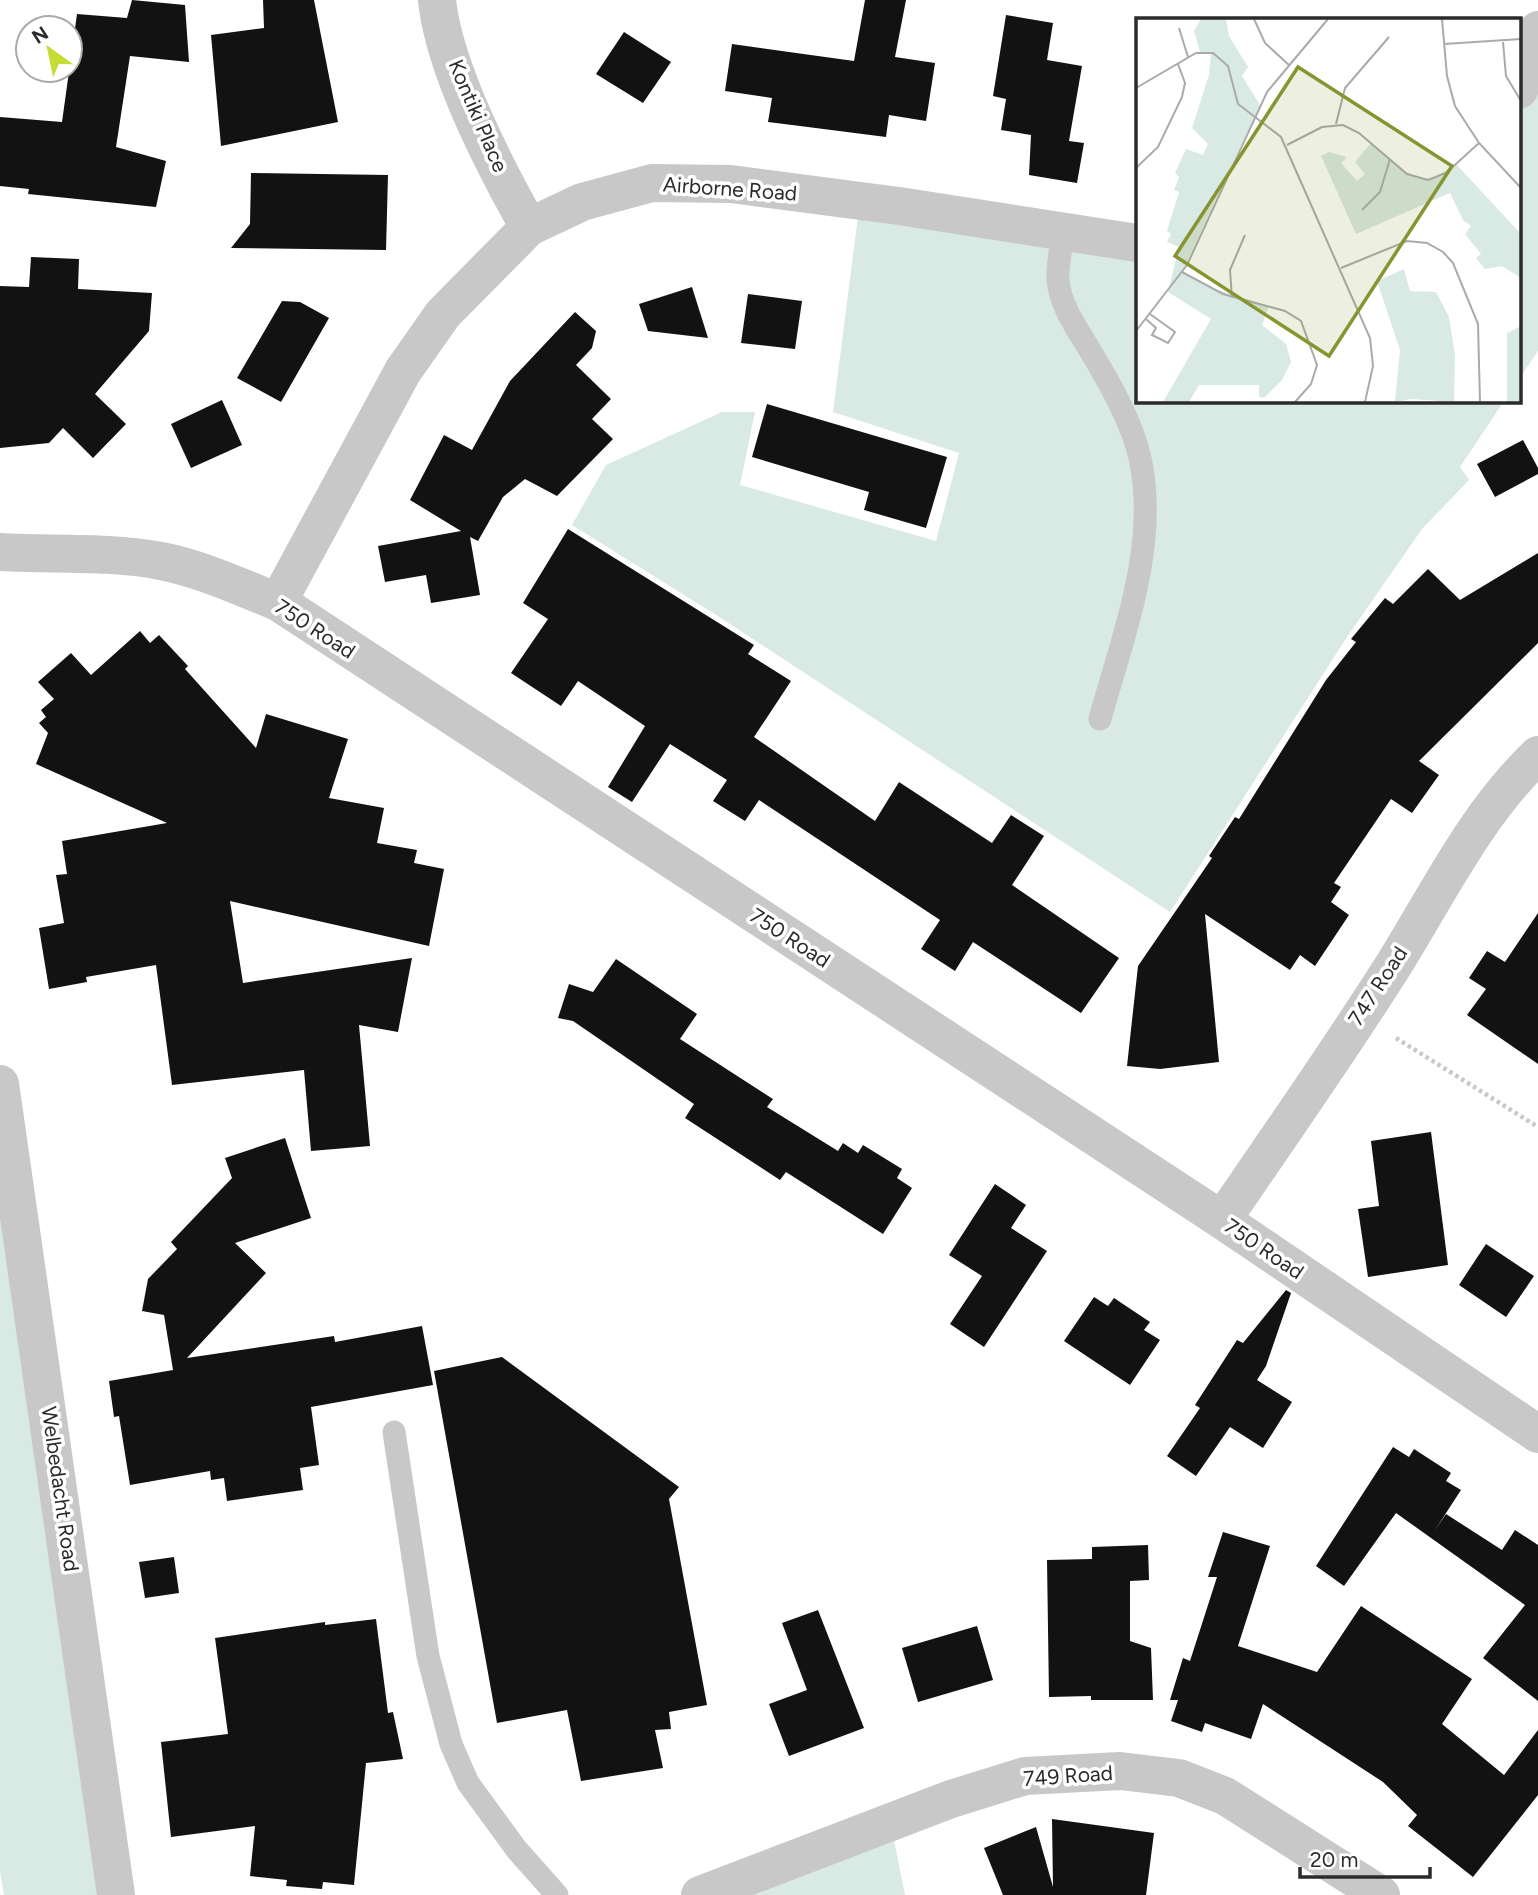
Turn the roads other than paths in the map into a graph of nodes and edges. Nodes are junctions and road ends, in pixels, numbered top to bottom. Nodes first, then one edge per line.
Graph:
1 (437, 0) edge
2 (1538, 30) edge
3 (1520, 87) edge
4 (529, 228) junction
5 (1064, 233) junction
6 (1136, 243) edge
7 (0, 552) edge
8 (278, 602) junction
9 (1100, 719) dead end
10 (1538, 755) edge
11 (0, 1084) edge
12 (1222, 1220) junction
13 (394, 1432) dead end
14 (1538, 1434) edge
15 (116, 1895) edge
16 (557, 1895) edge
17 (700, 1895) edge
18 (1381, 1895) edge

1 - 4 street, Kontiki Place
2 - 3 street
4 - 5 street, Airborne Road
4 - 8 street, Airborne Road
5 - 6 street, Airborne Road
5 - 9 lane
7 - 8 street, 750 Road
8 - 12 street, 750 Road
10 - 12 street, 747 Road
11 - 15 street, Welbedacht Road
12 - 14 street, 750 Road
13 - 16 lane
17 - 18 street, 749 Road

